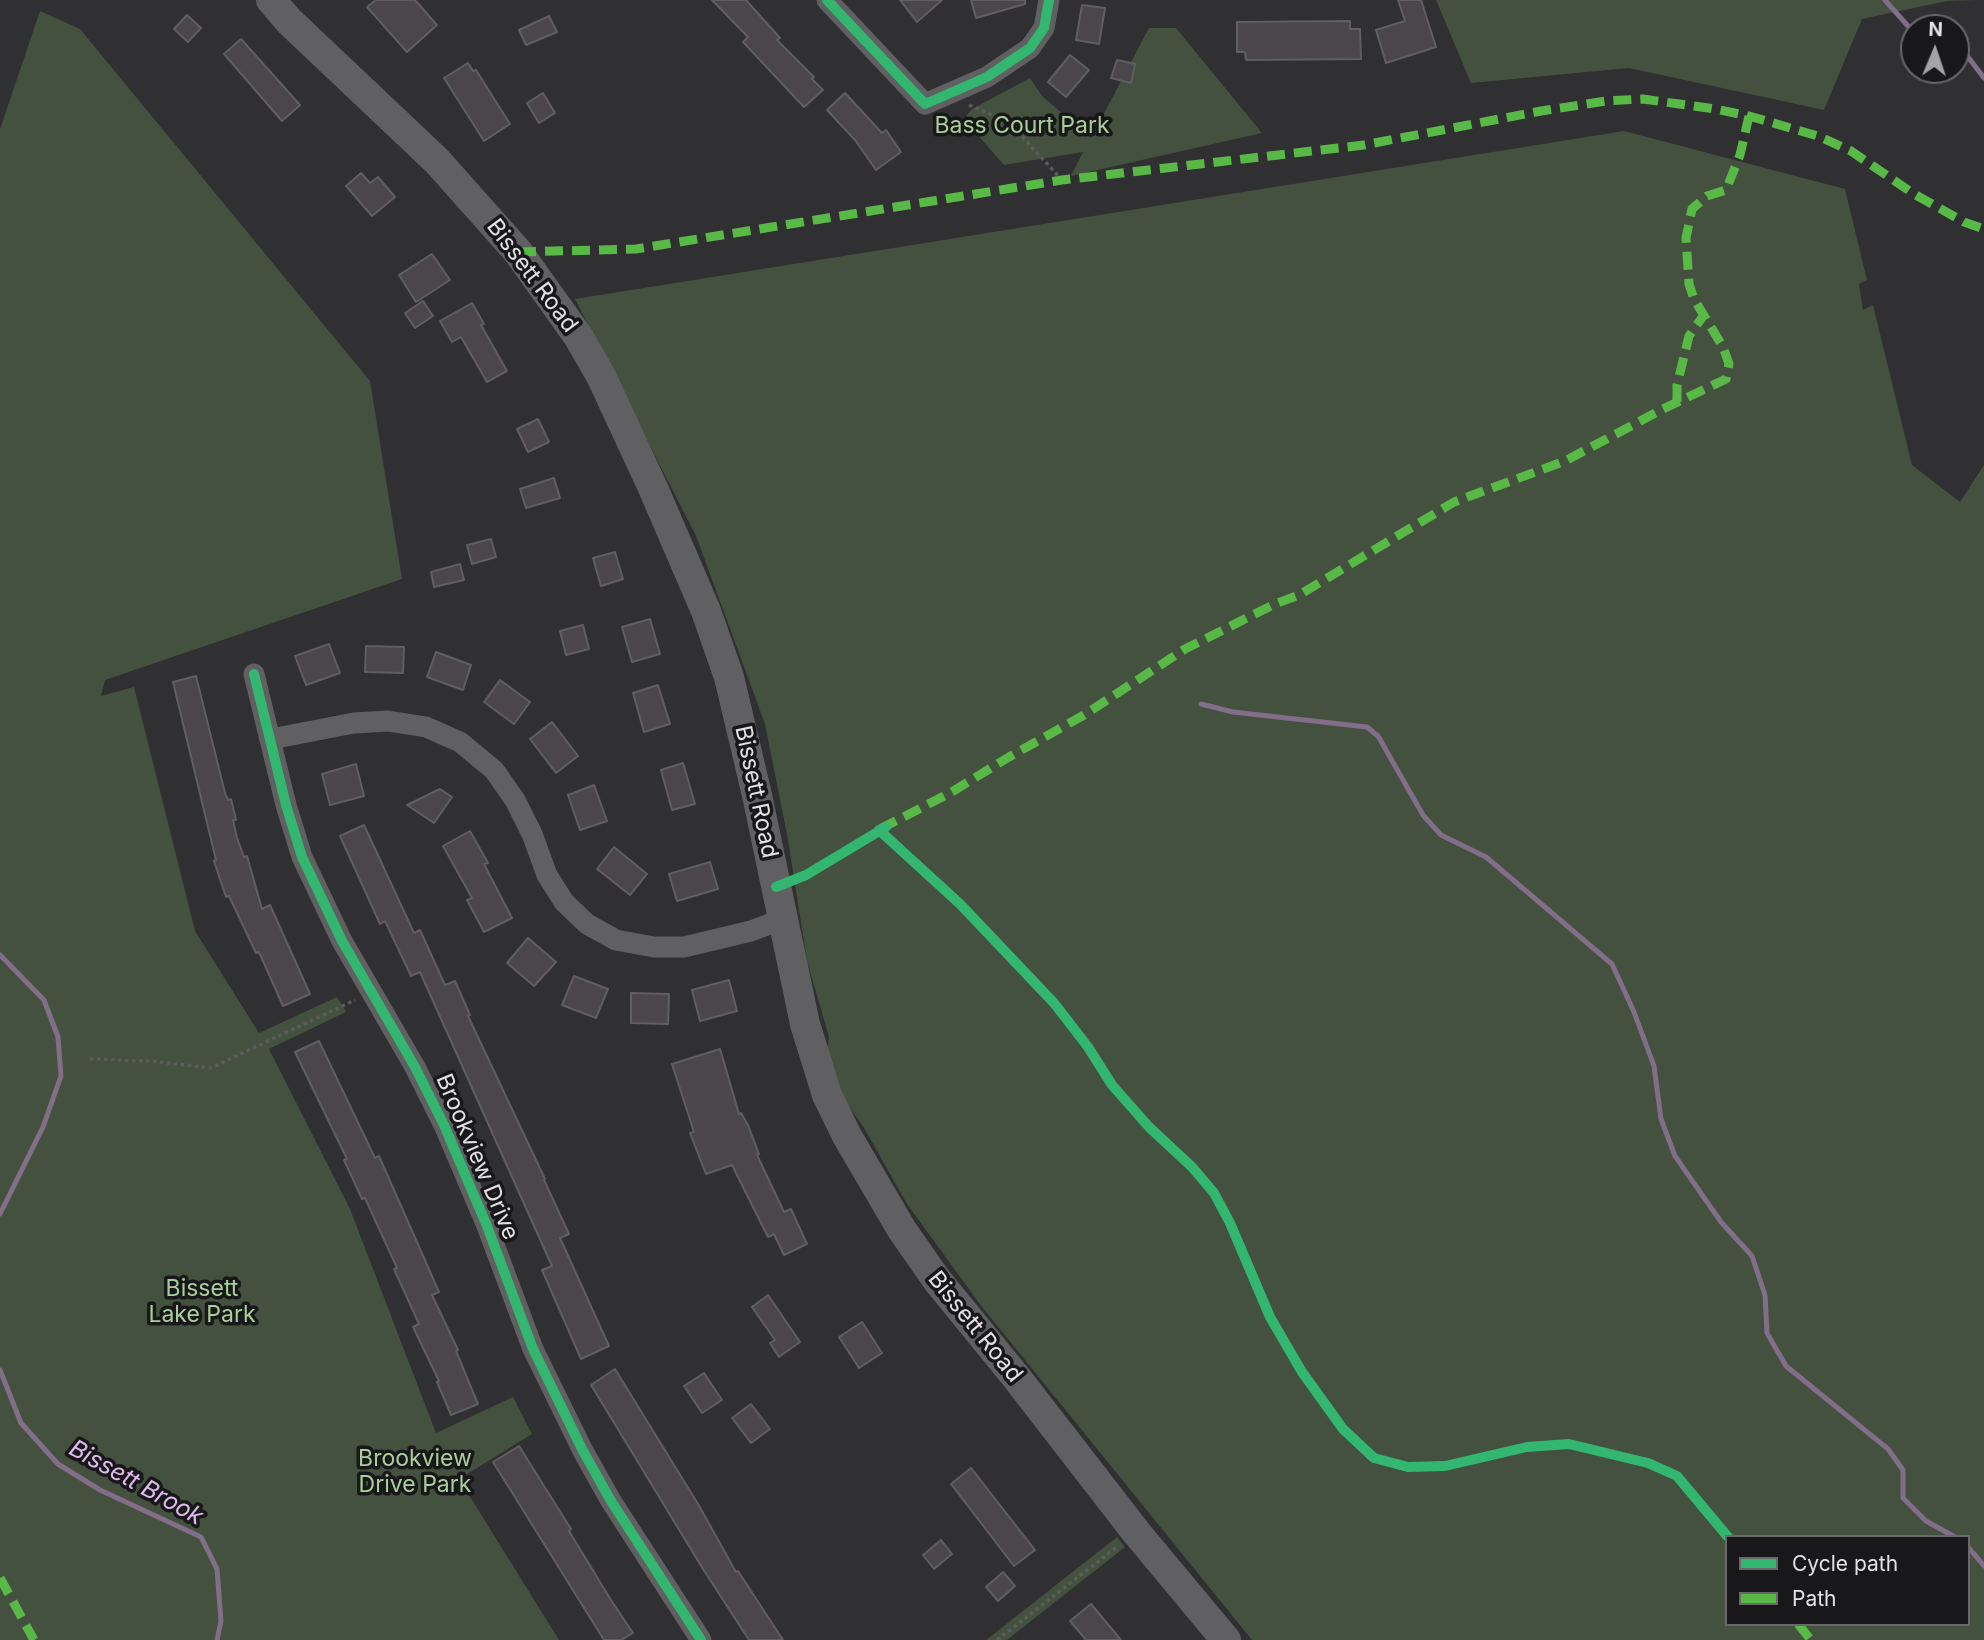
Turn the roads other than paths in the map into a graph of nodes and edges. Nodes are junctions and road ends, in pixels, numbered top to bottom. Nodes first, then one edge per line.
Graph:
1 (271, 0) edge
2 (827, 0) edge
3 (1049, 0) edge
4 (254, 674) dead end
5 (271, 739) junction
6 (783, 919) junction
7 (701, 1640) edge
8 (1226, 1640) edge

1 - 6 main road, Bissett Road
2 - 3 street
4 - 5 street, Brookview Drive
5 - 6 street
5 - 7 street, Brookview Drive
6 - 8 main road, Bissett Road

